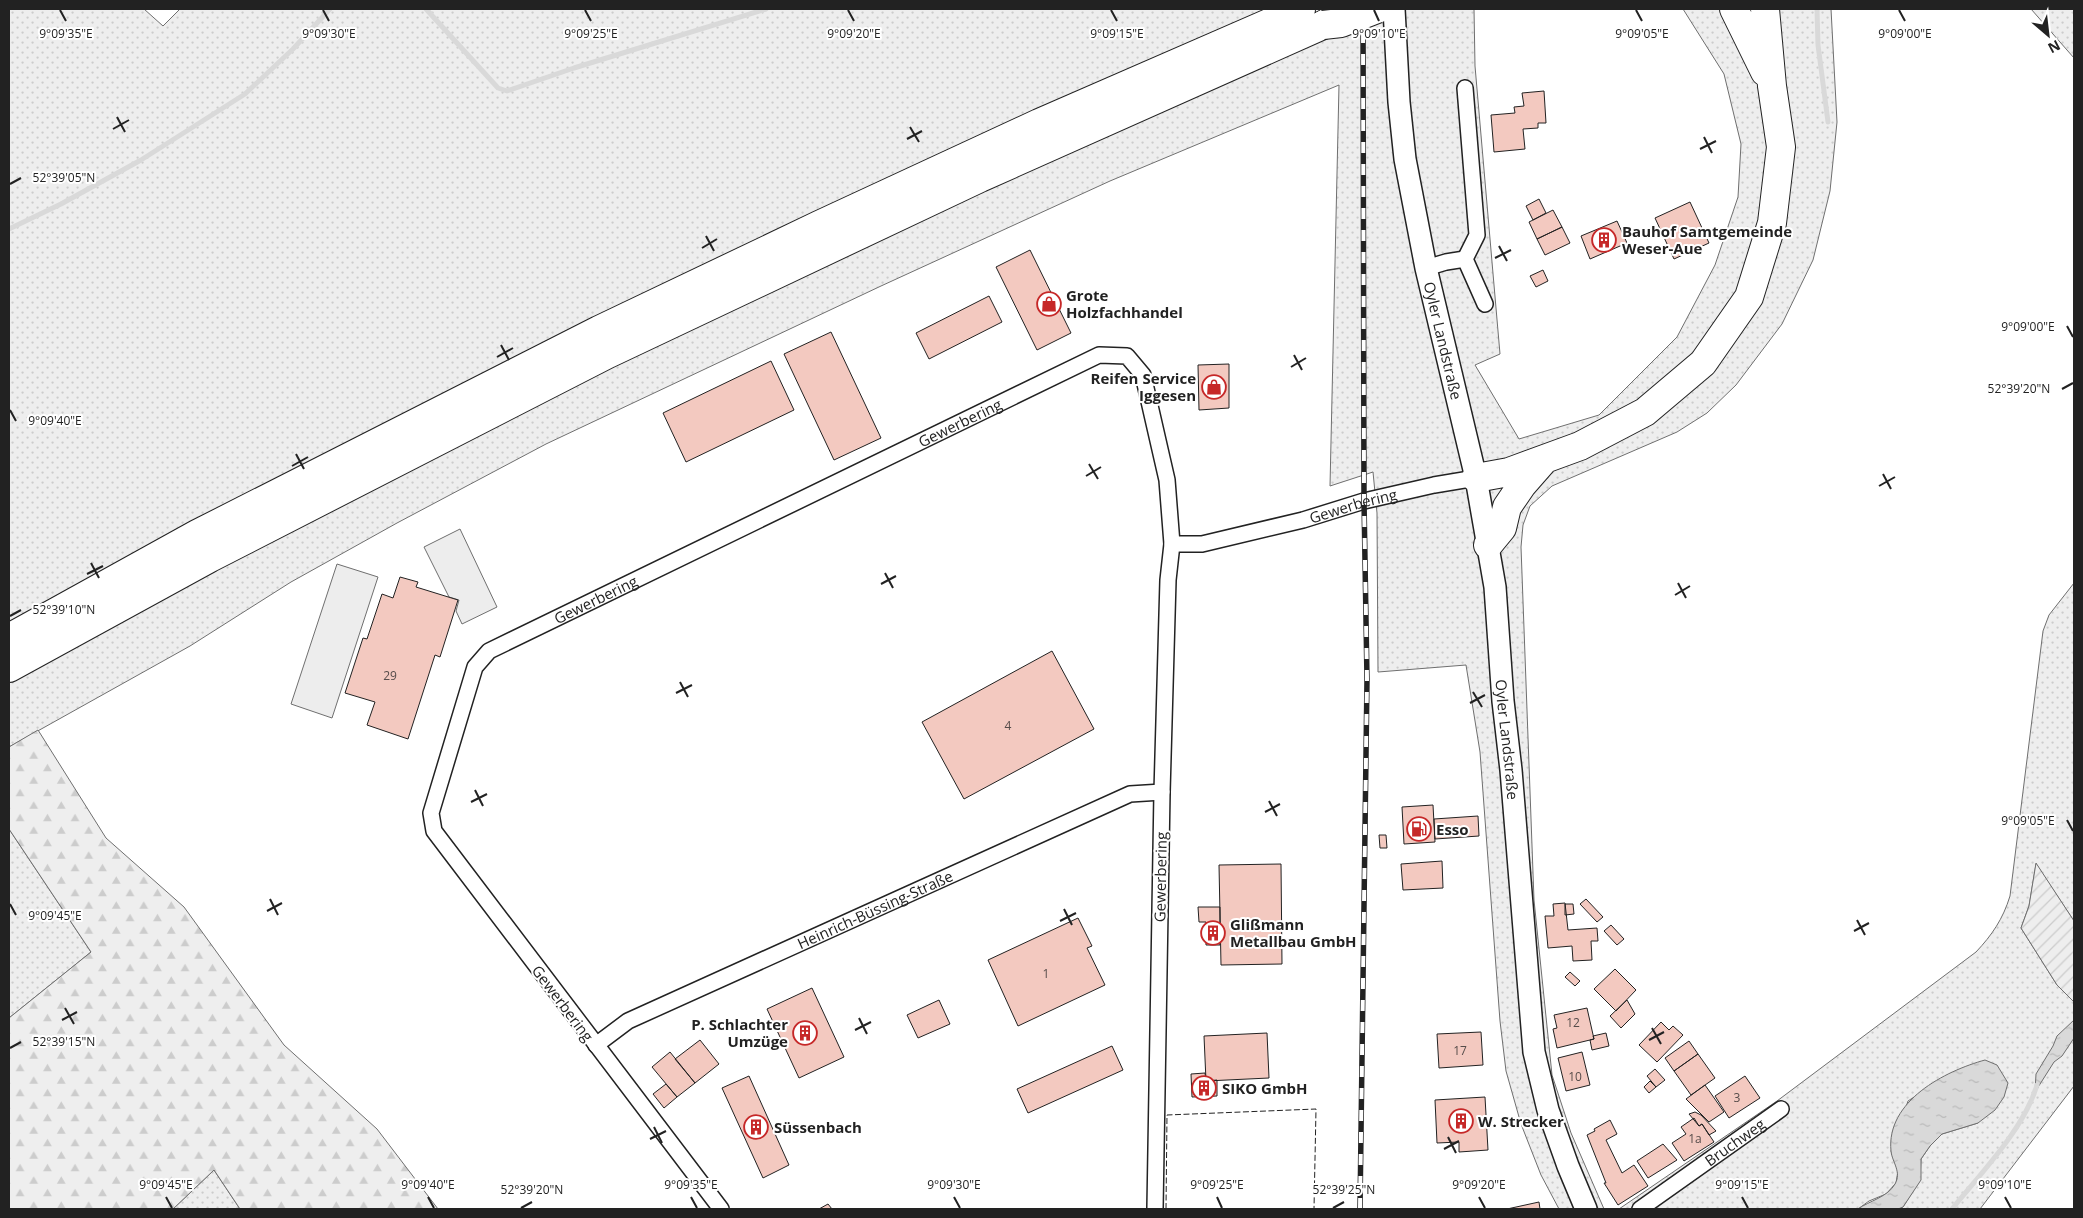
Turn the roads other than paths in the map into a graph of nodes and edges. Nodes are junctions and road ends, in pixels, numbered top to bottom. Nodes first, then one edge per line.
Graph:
1 (1301, 9) edge
2 (1353, 9) edge
3 (1377, 9) edge
4 (1394, 9) edge
5 (1734, 9) edge
6 (1765, 9) edge
7 (1323, 25) junction
8 (1772, 86) junction
9 (1465, 88) dead end
10 (1465, 258) junction
11 (1426, 268) junction
12 (1485, 304) dead end
13 (1544, 460) junction
14 (1476, 478) junction
15 (1172, 544) junction
16 (1488, 545) junction
17 (9, 638) edge
18 (9, 668) edge
19 (1162, 792) junction
20 (596, 1046) junction
21 (1781, 1109) dead end
22 (721, 1209) edge
23 (1155, 1209) edge
24 (1586, 1209) edge
25 (1640, 1209) edge

1 - 17 highway
2 - 7 highway
3 - 7 highway, bridge
4 - 11 main road, Oyler Landstraße
5 - 8 highway
6 - 8 highway
7 - 18 highway
8 - 13 highway
9 - 10 street
10 - 11 street, Oyler Landstraße
10 - 12 street
11 - 14 main road, Oyler Landstraße
13 - 14 highway
13 - 16 highway
14 - 15 street, Gewerbering
14 - 16 main road, Oyler Landstraße
15 - 19 street, Gewerbering
15 - 20 street, Gewerbering
16 - 24 main road, Oyler Landstraße
19 - 20 street, Heinrich-Büssing-Straße
19 - 23 street, Gewerbering
20 - 22 street, Gewerbering
21 - 25 street, Bruchweg

